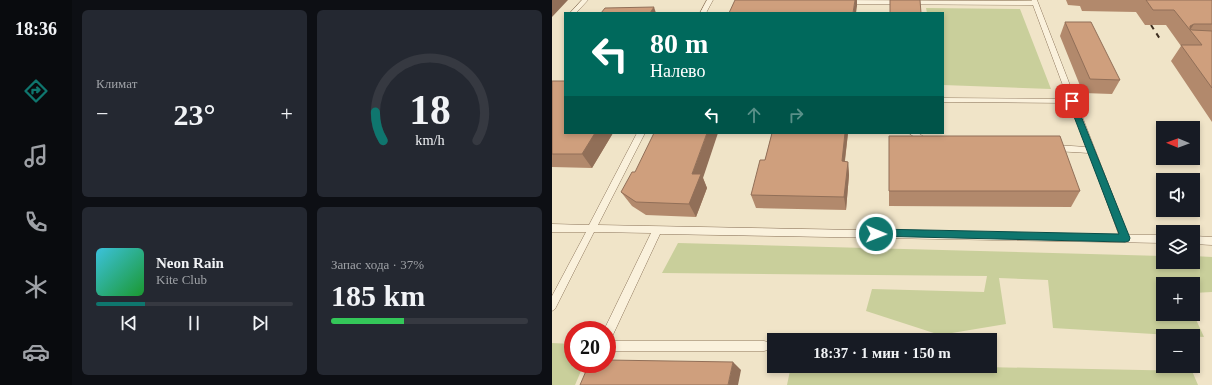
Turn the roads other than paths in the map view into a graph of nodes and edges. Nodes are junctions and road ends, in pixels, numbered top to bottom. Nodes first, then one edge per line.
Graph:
1 (584, 0) edge
2 (710, 0) edge
3 (834, 0) edge
4 (1035, 2) edge
5 (574, 12) edge
6 (704, 12) edge
7 (944, 100) edge
8 (1072, 101) junction
9 (640, 134) edge
10 (915, 134) edge
11 (935, 142) edge
12 (1044, 148) edge
13 (1091, 150) junction
14 (552, 228) edge
15 (592, 229) junction
16 (657, 230) junction
17 (1125, 238) junction
18 (1156, 239) edge
19 (1200, 240) edge
20 (1212, 241) edge
21 (552, 306) edge
22 (614, 321) edge
23 (616, 346) edge
24 (764, 346) dead end

1 - 5 lane
2 - 6 lane
3 - 4 lane
4 - 8 lane
7 - 8 lane
8 - 13 lane
9 - 15 lane
10 - 11 lane
12 - 13 lane
13 - 17 lane
14 - 15 lane
15 - 16 lane
15 - 21 lane
16 - 17 lane
16 - 22 lane
17 - 18 lane
19 - 20 lane
23 - 24 lane

